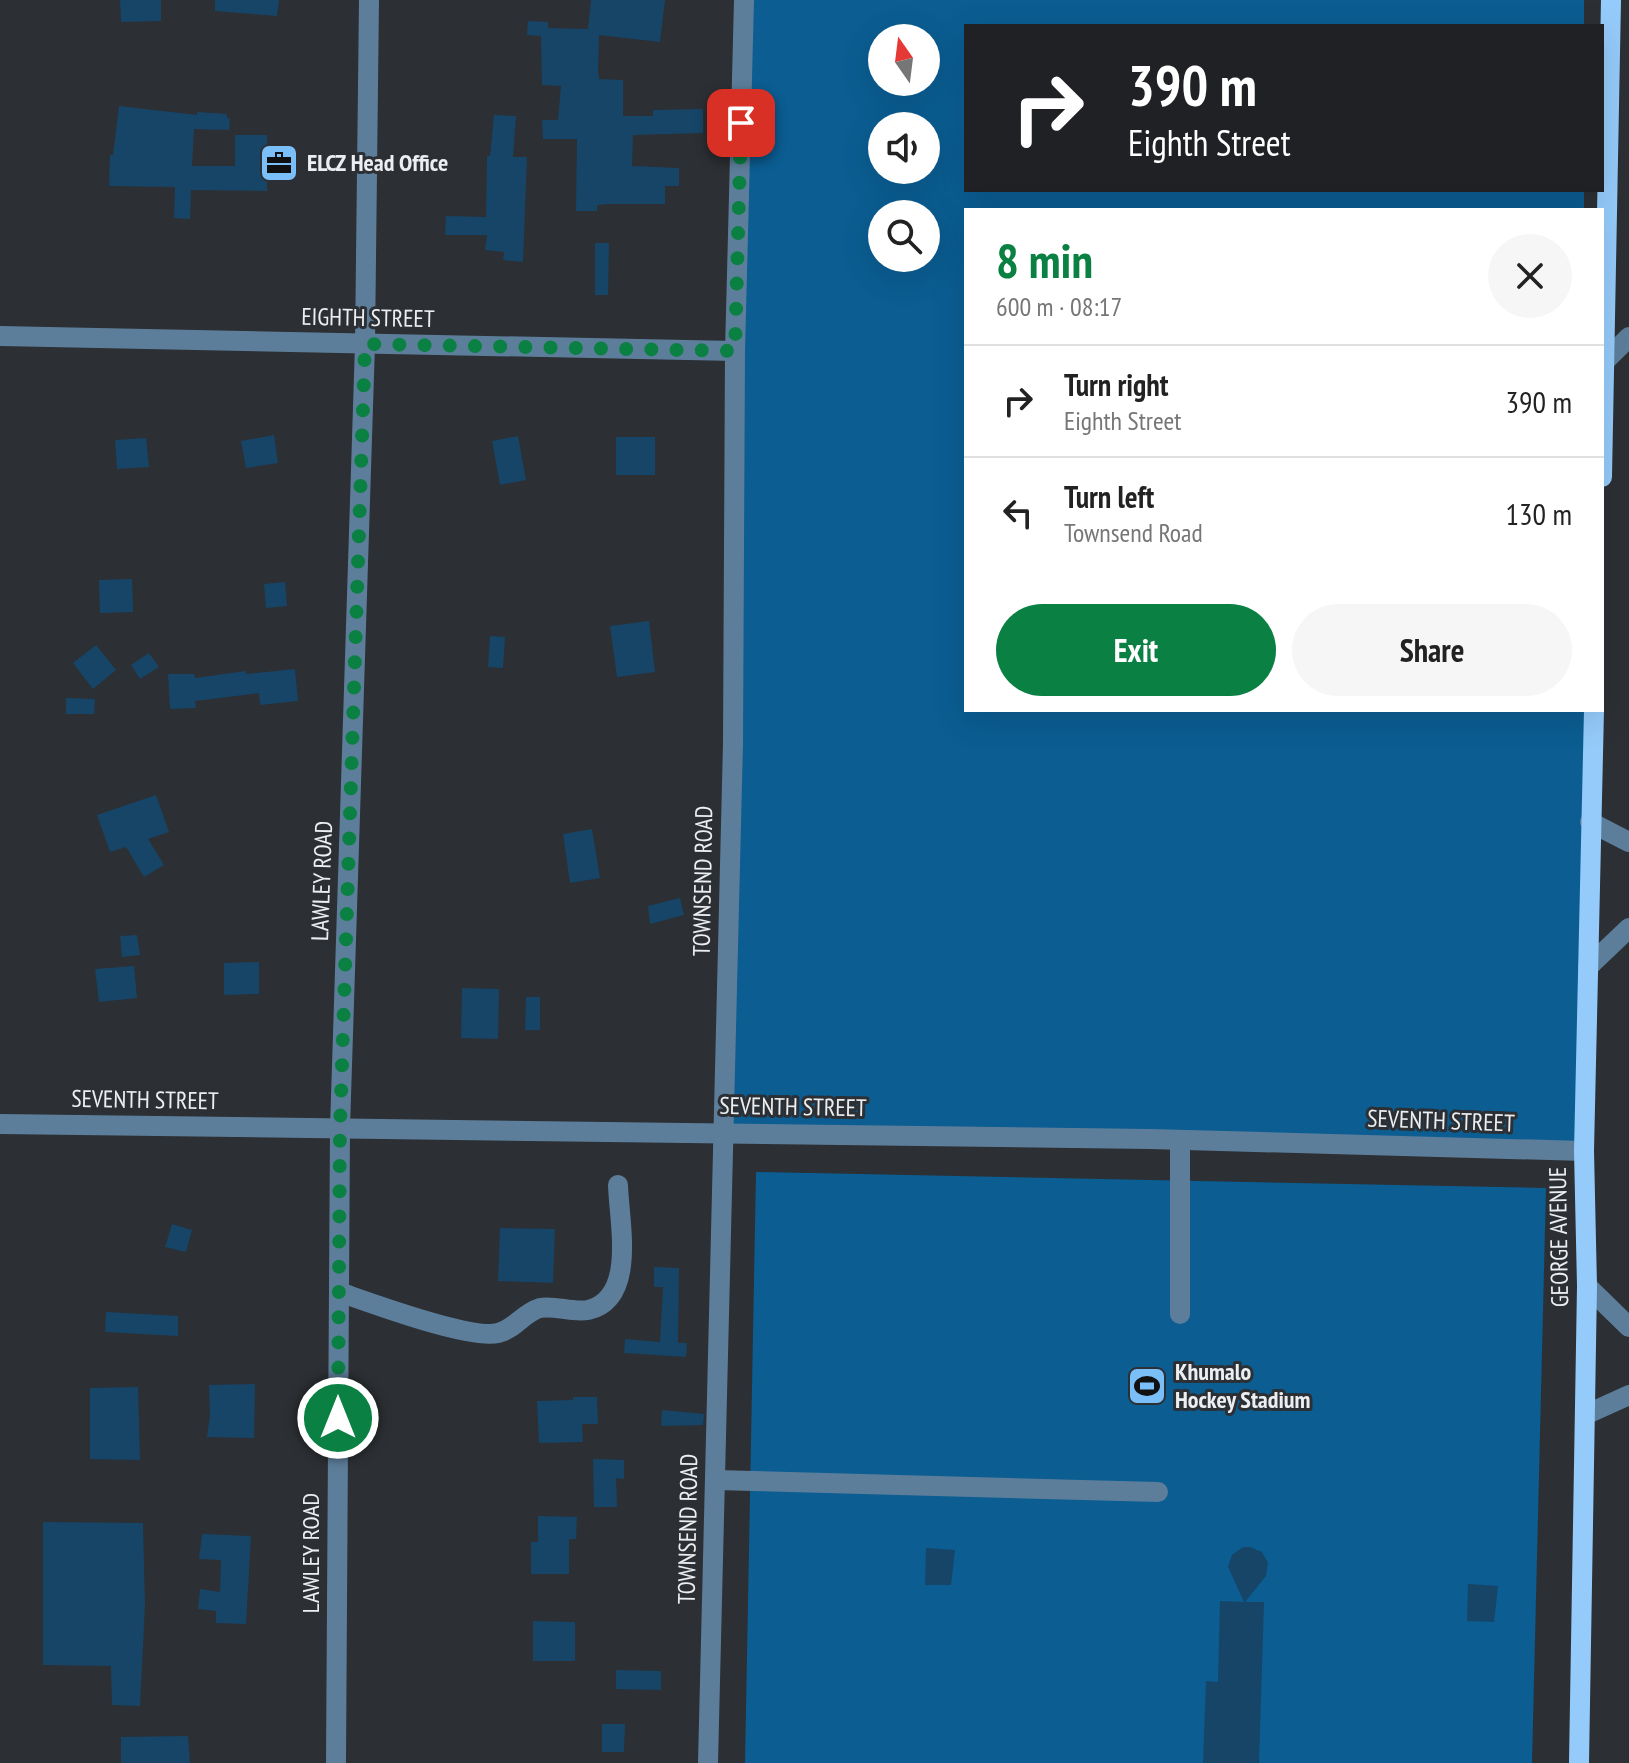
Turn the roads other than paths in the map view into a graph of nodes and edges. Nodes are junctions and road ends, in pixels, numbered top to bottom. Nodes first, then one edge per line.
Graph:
1 (369, 0) edge
2 (744, 0) edge
3 (1611, 0) edge
4 (0, 336) edge
5 (1629, 337) edge
6 (365, 344) junction
7 (735, 351) junction
8 (1606, 360) junction
9 (1604, 418) edge
10 (1594, 712) edge
11 (1590, 822) junction
12 (1629, 842) edge
13 (1629, 928) edge
14 (1588, 967) junction
15 (0, 1124) edge
16 (340, 1128) junction
17 (723, 1132) junction
18 (1180, 1140) junction
19 (1584, 1151) junction
20 (618, 1185) dead end
21 (1587, 1286) junction
22 (339, 1292) junction
23 (1180, 1314) dead end
24 (1629, 1327) edge
25 (1629, 1395) edge
26 (1585, 1415) junction
27 (715, 1480) junction
28 (1158, 1492) dead end
29 (336, 1763) edge
30 (708, 1763) edge
31 (1579, 1763) edge

1 - 6 street, LAWLEY ROAD
2 - 7 street, TOWNSEND ROAD
3 - 8 main road
4 - 6 street, EIGHTH STREET
5 - 8 street
6 - 7 street, EIGHTH STREET
6 - 16 street, LAWLEY ROAD
7 - 17 street, TOWNSEND ROAD
8 - 9 main road
10 - 11 main road, GEORGE AVENUE
11 - 12 street
11 - 14 main road, GEORGE AVENUE
13 - 14 street
14 - 19 main road, GEORGE AVENUE
15 - 16 street, SEVENTH STREET
16 - 17 street, SEVENTH STREET
16 - 22 street, LAWLEY ROAD
17 - 18 street, SEVENTH STREET
17 - 27 street, TOWNSEND ROAD
18 - 19 street, SEVENTH STREET
18 - 23 street
19 - 21 main road, GEORGE AVENUE
20 - 22 street
21 - 24 street
21 - 26 main road, GEORGE AVENUE
22 - 29 street, LAWLEY ROAD
25 - 26 street
26 - 31 main road, GEORGE AVENUE
27 - 28 street
27 - 30 street, TOWNSEND ROAD

